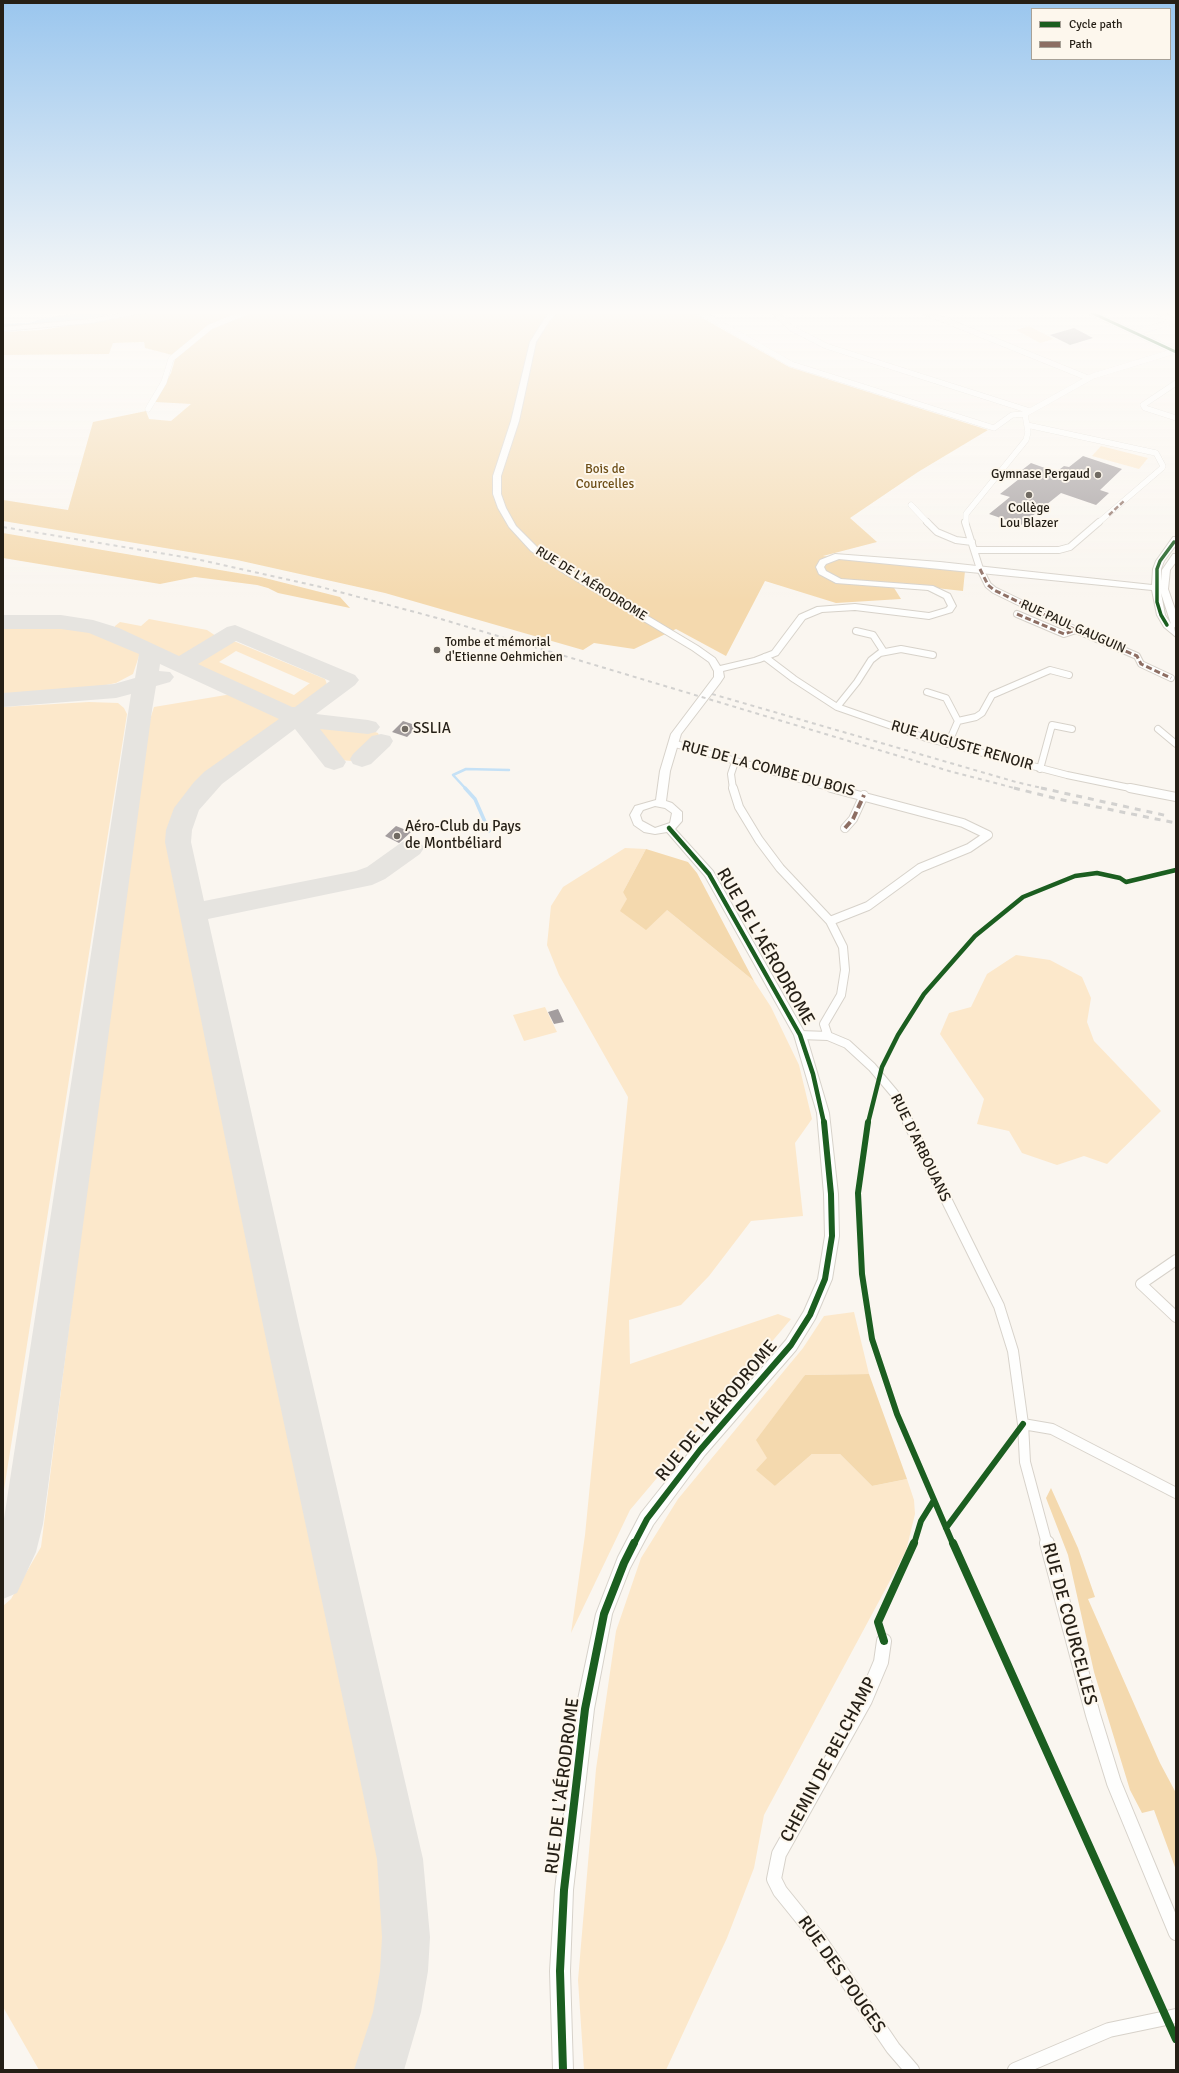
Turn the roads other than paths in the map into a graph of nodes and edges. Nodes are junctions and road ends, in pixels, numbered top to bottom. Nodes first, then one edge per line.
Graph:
1 (518, 408) edge
2 (929, 408) edge
3 (1014, 408) edge
4 (1035, 408) edge
5 (1145, 408) edge
6 (1027, 412) junction
7 (1176, 418) edge
8 (1028, 425) junction
9 (911, 505) dead end
10 (1176, 539) edge
11 (972, 542) junction
12 (975, 550) junction
13 (1176, 556) edge
14 (980, 569) junction
15 (1157, 573) junction
16 (1125, 585) junction
17 (1160, 589) junction
18 (1157, 602) junction
19 (1017, 614) dead end
20 (1176, 625) edge
21 (1076, 630) junction
22 (856, 631) dead end
23 (1176, 634) edge
24 (884, 652) junction
25 (933, 655) dead end
26 (765, 657) junction
27 (718, 669) junction
28 (1069, 675) dead end
29 (1171, 678) dead end
30 (927, 692) dead end
31 (837, 707) junction
32 (958, 721) junction
33 (1072, 729) dead end
34 (1158, 729) dead end
35 (672, 743) junction
36 (948, 744) junction
37 (1176, 744) edge
38 (735, 762) junction
39 (1040, 769) junction
40 (864, 795) junction
41 (1176, 797) edge
42 (661, 803) junction
43 (669, 828) junction
44 (845, 828) dead end
45 (830, 921) junction
46 (800, 1035) junction
47 (828, 1036) junction
48 (1176, 1260) edge
49 (999, 1306) joint
50 (1176, 1317) edge
51 (1023, 1424) junction
52 (1176, 1493) edge
53 (884, 1641) dead end
54 (774, 1879) joint
55 (1176, 1932) edge
56 (1176, 2016) edge
57 (563, 2070) edge
58 (912, 2070) edge
59 (1015, 2070) edge

1 - 27 street, RUE DE L'AÉRODROME
2 - 6 street
3 - 6 street
4 - 6 street
5 - 7 street
6 - 8 street
8 - 11 street
8 - 12 street
9 - 11 street
10 - 15 street
11 - 12 street
12 - 14 street
13 - 17 street
14 - 16 street, RUE PAUL GAUGUIN
14 - 21 street, RUE PAUL GAUGUIN
14 - 26 street, RUE PAUL GAUGUIN
15 - 16 street
15 - 17 street
16 - 17 street, RUE PAUL GAUGUIN
16 - 18 street
17 - 18 street
17 - 20 street
18 - 23 street
19 - 21 street
21 - 29 street, RUE PAUL GAUGUIN
22 - 24 street
24 - 25 street
24 - 31 street
26 - 27 street
26 - 31 street, RUE AUGUSTE RENOIR
27 - 35 street
28 - 32 street
30 - 32 street
31 - 36 street, RUE AUGUSTE RENOIR
32 - 36 street
33 - 39 street
34 - 37 street
35 - 38 street, RUE DE LA COMBE DU BOIS
35 - 42 street
36 - 39 street, RUE AUGUSTE RENOIR
38 - 40 street, RUE DE LA COMBE DU BOIS
38 - 45 street
39 - 41 street, RUE AUGUSTE RENOIR
40 - 44 street, RUE DE LA COMBE DU BOIS
40 - 45 street, RUE DE LA COMBE DU BOIS
42 - 43 street
42 - 43 street
43 - 46 street, RUE DE L'AÉRODROME
45 - 47 street
46 - 47 street, RUE D'ARBOUANS
46 - 57 street, RUE DE L'AÉRODROME
47 - 49 street, RUE D'ARBOUANS
48 - 50 street
49 - 51 street, RUE DE COURCELLES
51 - 52 street
51 - 55 street, RUE DE COURCELLES
53 - 54 street, CHEMIN DE BELCHAMP
54 - 58 street, RUE DES POUGES
56 - 59 street

